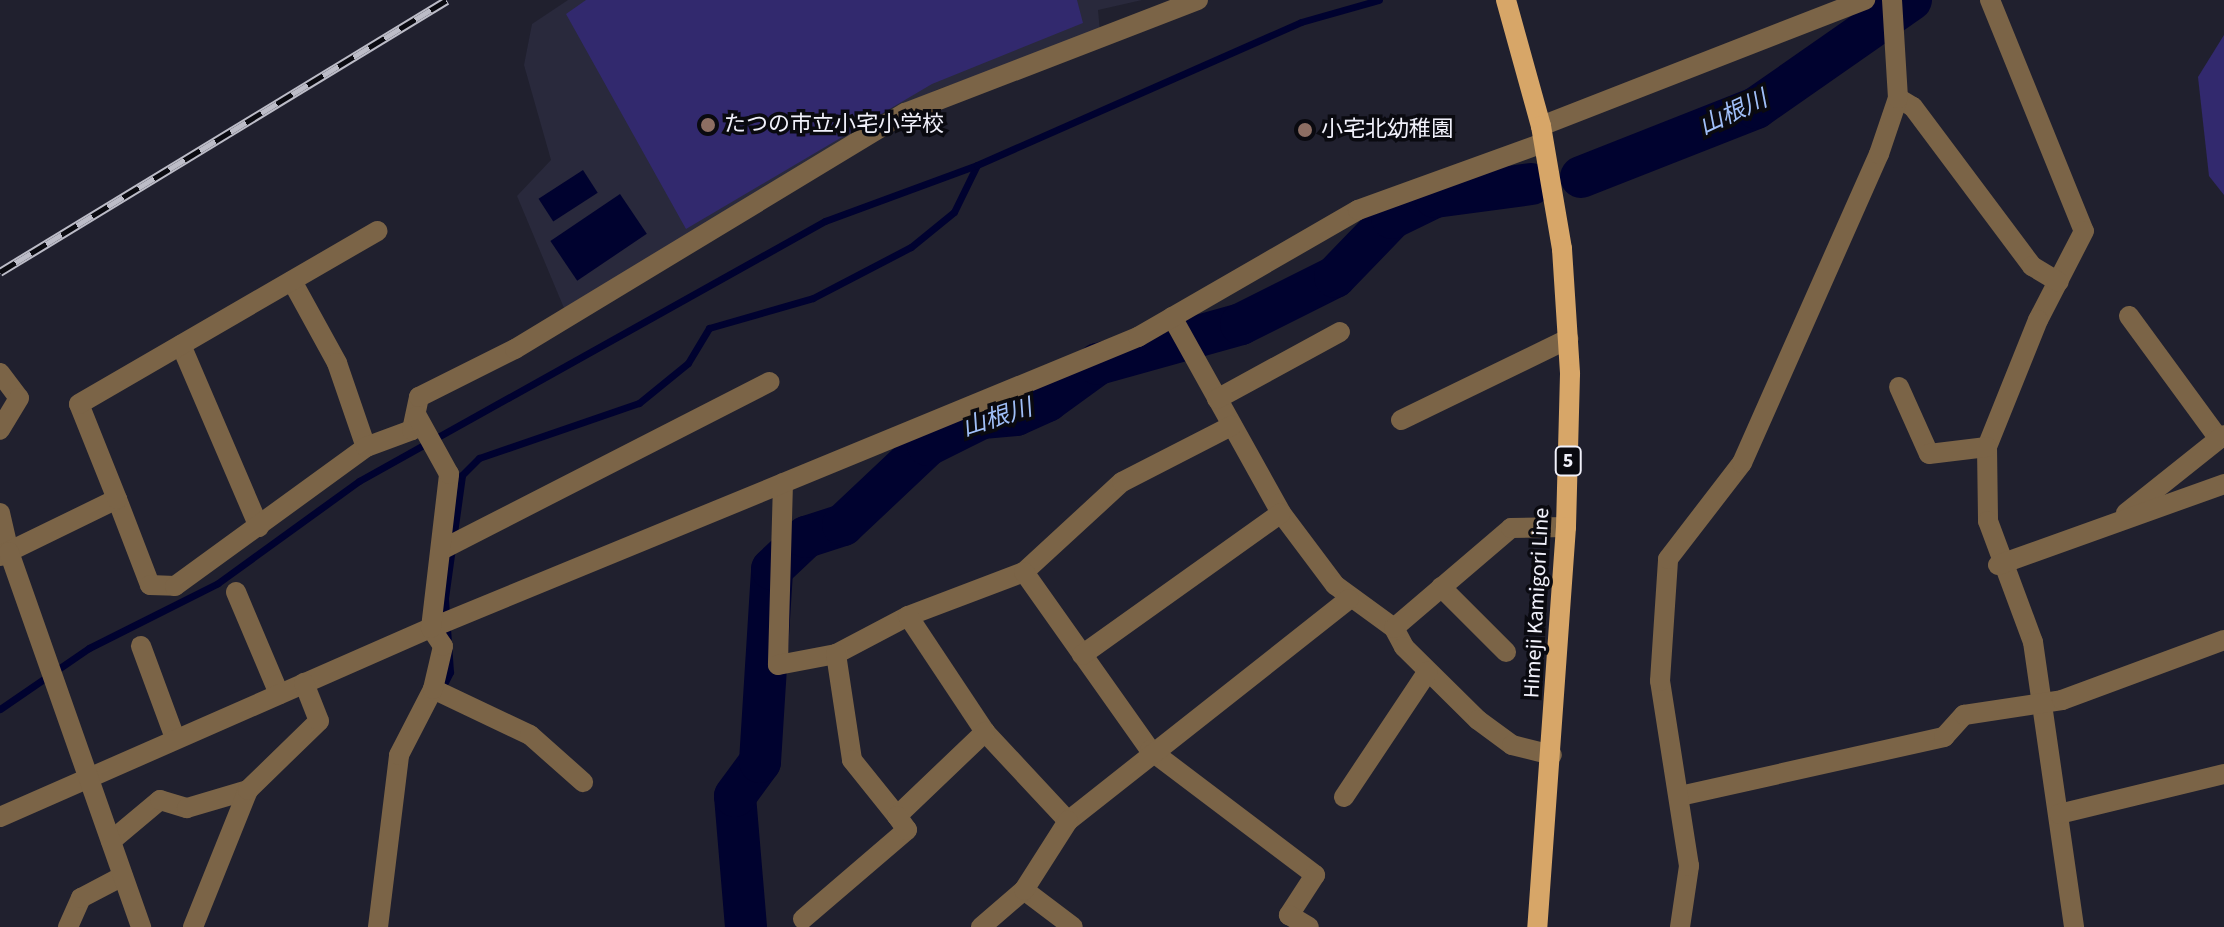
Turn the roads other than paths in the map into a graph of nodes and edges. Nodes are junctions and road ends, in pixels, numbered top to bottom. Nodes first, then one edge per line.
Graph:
1 (1198, 0) edge
2 (1506, 0) edge
3 (1865, 0) edge
4 (1992, 4) edge
5 (1894, 8) edge
6 (1898, 98) junction
7 (1542, 134) junction
8 (377, 231) dead end
9 (292, 281) junction
10 (2059, 282) junction
11 (2129, 316) dead end
12 (1172, 317) junction
13 (1340, 332) dead end
14 (1568, 339) junction
15 (181, 345) junction
16 (0, 373) edge
17 (769, 382) dead end
18 (1899, 387) dead end
19 (1217, 399) junction
20 (417, 416) junction
21 (1401, 420) dead end
22 (1231, 426) junction
23 (0, 430) edge
24 (2221, 437) edge
25 (366, 447) junction
26 (1987, 447) junction
27 (783, 483) junction
28 (2224, 484) edge
29 (117, 499) junction
30 (0, 513) edge
31 (1281, 513) junction
32 (2113, 523) junction
33 (259, 527) junction
34 (1566, 527) junction
35 (0, 531) edge
36 (441, 550) junction
37 (5, 554) edge
38 (1998, 565) junction
39 (1024, 572) junction
40 (1441, 587) junction
41 (236, 592) dead end
42 (1349, 599) junction
43 (908, 616) junction
44 (431, 628) junction
45 (1394, 628) junction
46 (2224, 640) edge
47 (141, 646) dead end
48 (1506, 652) dead end
49 (836, 654) junction
50 (1082, 655) junction
51 (1428, 671) junction
52 (304, 683) junction
53 (433, 689) junction
54 (279, 694) junction
55 (2043, 705) junction
56 (985, 732) junction
57 (175, 738) junction
58 (1150, 750) junction
59 (1552, 755) junction
60 (2224, 774) edge
61 (87, 776) junction
62 (583, 782) dead end
63 (248, 790) junction
64 (1680, 796) junction
65 (1344, 797) dead end
66 (2059, 814) junction
67 (897, 816) junction
68 (0, 817) edge
69 (1068, 821) junction
70 (111, 841) junction
71 (123, 876) junction
72 (1024, 890) junction
73 (803, 919) dead end
74 (68, 927) edge
75 (141, 927) edge
76 (193, 927) edge
77 (378, 927) edge
78 (981, 927) edge
79 (1073, 927) edge
80 (1309, 927) edge
81 (1537, 927) edge
82 (1680, 927) edge
83 (2074, 927) edge

1 - 20 street
2 - 7 main road, Himeji Kamigori Line / 5
3 - 7 street
4 - 10 street
5 - 6 street
6 - 10 street
6 - 64 street
7 - 12 street
7 - 14 main road, Himeji Kamigori Line / 5
8 - 9 street
9 - 15 street
9 - 25 street
10 - 26 street
11 - 24 street
12 - 19 street
12 - 27 street
13 - 19 street
14 - 21 street
14 - 34 main road, Himeji Kamigori Line / 5
15 - 29 street
15 - 33 street
16 - 23 street
17 - 36 street
18 - 26 street
19 - 22 street
20 - 25 street
20 - 36 street
22 - 31 street
22 - 39 street
24 - 32 street
25 - 33 street
26 - 38 street
27 - 44 street
27 - 49 street
28 - 32 street
29 - 33 street
29 - 37 street
30 - 37 street
31 - 42 street
31 - 50 street
32 - 38 street
34 - 40 street
34 - 59 main road, Himeji Kamigori Line / 5
35 - 37 street
36 - 44 street
37 - 61 street
38 - 55 street
39 - 43 street
39 - 50 street
40 - 45 street
40 - 48 street
41 - 54 street
42 - 45 street
42 - 58 street
43 - 49 street
43 - 56 street
44 - 52 street
44 - 53 street
45 - 51 street
46 - 55 street
47 - 57 street
49 - 67 street
50 - 58 street
51 - 59 street
51 - 65 street
52 - 54 street
52 - 63 street
53 - 62 street
53 - 77 street
54 - 57 street
55 - 64 street
55 - 66 street
56 - 67 street
56 - 69 street
57 - 61 street
58 - 69 street
58 - 80 street
59 - 81 main road, Himeji Kamigori Line / 5
60 - 66 street
61 - 68 street
61 - 70 street
63 - 70 street
63 - 76 street
64 - 82 street
66 - 83 street
67 - 73 street
69 - 72 street
70 - 71 street
71 - 74 street
71 - 75 street
72 - 78 street
72 - 79 street

